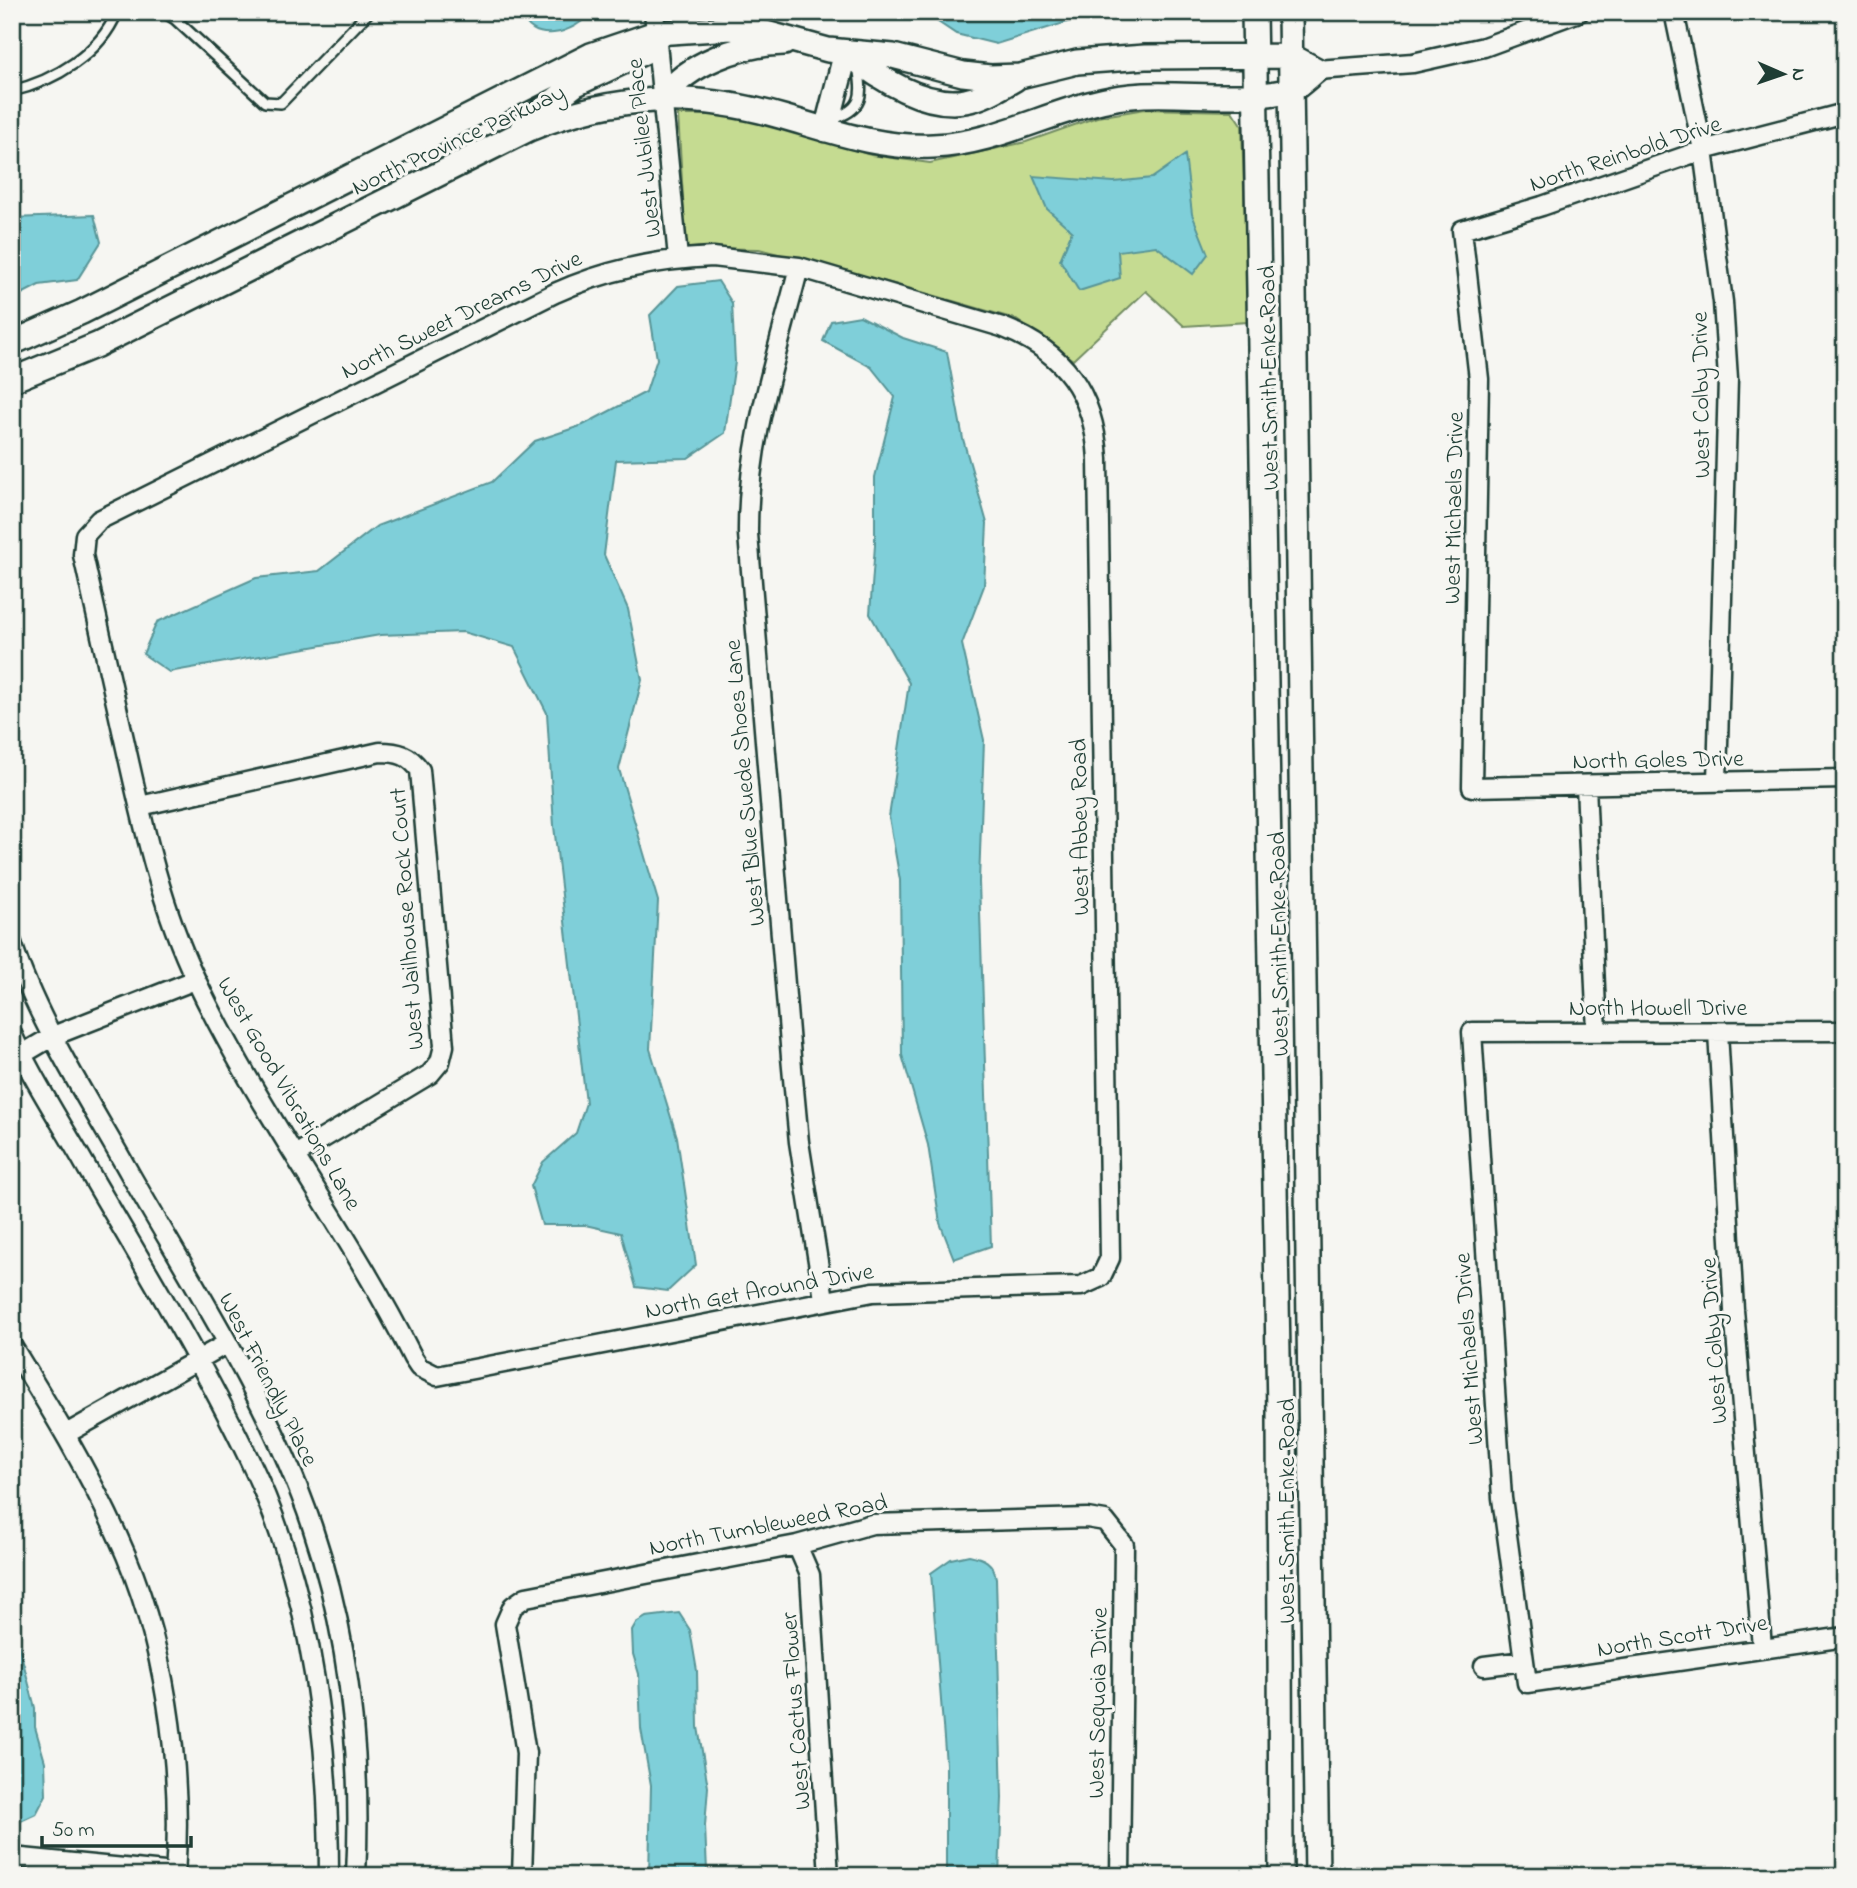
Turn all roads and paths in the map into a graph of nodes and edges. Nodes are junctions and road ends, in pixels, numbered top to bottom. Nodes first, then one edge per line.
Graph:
1 (117, 12) edge
2 (164, 12) edge
3 (369, 12) edge
4 (1254, 12) edge
5 (1290, 12) edge
6 (1579, 12) edge
7 (1674, 12) edge
8 (655, 22) edge
9 (804, 42) junction
10 (1255, 55) junction
11 (1291, 55) junction
12 (852, 57) junction
13 (1317, 70) junction
14 (1020, 76) junction
15 (12, 91) edge
16 (1290, 91) junction
17 (1255, 94) junction
18 (663, 99) junction
19 (1845, 113) edge
20 (827, 125) junction
21 (502, 143) junction
22 (1703, 150) junction
23 (1462, 230) joint
24 (678, 258) junction
25 (799, 267) junction
26 (12, 343) edge
27 (1073, 379) joint
28 (12, 380) edge
29 (85, 535) joint
30 (1845, 779) edge
31 (1717, 781) junction
32 (1586, 785) junction
33 (1472, 787) joint
34 (139, 806) junction
35 (12, 943) edge
36 (195, 980) junction
37 (1845, 1031) edge
38 (1472, 1032) joint
39 (1597, 1032) junction
40 (1718, 1032) junction
41 (12, 1034) edge
42 (53, 1036) junction
43 (22, 1055) junction
44 (297, 1154) junction
45 (1101, 1277) joint
46 (824, 1299) junction
47 (226, 1343) junction
48 (12, 1346) edge
49 (197, 1358) junction
50 (428, 1374) joint
51 (66, 1434) junction
52 (1114, 1534) joint
53 (797, 1545) junction
54 (1845, 1637) edge
55 (1762, 1647) junction
56 (1524, 1661) junction
57 (1483, 1666) dead end
58 (1527, 1684) joint
59 (12, 1857) edge
60 (175, 1874) edge
61 (328, 1876) edge
62 (356, 1876) edge
63 (522, 1876) edge
64 (829, 1876) edge
65 (1120, 1876) edge
66 (1281, 1876) edge
67 (1317, 1876) edge

1 - 15 lane
2 - 3 lane
4 - 10 street, West Smith Enke Road
5 - 11 street, West Smith Enke Road
6 - 13 street
7 - 22 street, West Colby Drive
8 - 9 street, North Province Parkway
8 - 18 street, West Jubilee Place
8 - 21 street
8 - 26 street, North Province Parkway
9 - 12 street, North Province Parkway
9 - 18 street
10 - 11 street, North Province Parkway
10 - 14 street, North Province Parkway
10 - 17 street, West Smith Enke Road
11 - 13 street, North Province Parkway
11 - 16 street, West Smith Enke Road
12 - 14 street, North Province Parkway
12 - 14 street
12 - 20 street
13 - 16 street
16 - 17 street, North Province Parkway
16 - 67 street, West Smith Enke Road
17 - 20 street, North Province Parkway
17 - 66 street, West Smith Enke Road
18 - 20 street, North Province Parkway
18 - 21 street, North Province Parkway
18 - 24 street, West Jubilee Place
19 - 22 street, North Reinbold Drive
21 - 28 street, North Province Parkway
22 - 23 street, North Reinbold Drive
22 - 31 street, West Colby Drive
23 - 33 street, West Michaels Drive
24 - 25 street, North Sweet Dreams Drive
24 - 29 street, North Sweet Dreams Drive
25 - 27 street, North Sweet Dreams Drive
25 - 46 street, West Blue Suede Shoes Lane
27 - 45 street, West Abbey Road
29 - 34 street, West Good Vibrations Lane
30 - 31 street, North Goles Drive
31 - 32 street, North Goles Drive
32 - 33 street, North Goles Drive
32 - 39 street
34 - 36 street, West Good Vibrations Lane
34 - 44 street, West Jailhouse Rock Court
35 - 42 street, West Friendly Place
36 - 42 street
36 - 44 street, West Good Vibrations Lane
37 - 40 street, North Howell Drive
38 - 39 street, North Howell Drive
38 - 56 street, West Michaels Drive
39 - 40 street, North Howell Drive
40 - 55 street, West Colby Drive
41 - 43 street
42 - 43 street
42 - 47 street, West Friendly Place
43 - 49 street
44 - 50 street, West Good Vibrations Lane
45 - 46 street, North Get Around Drive
46 - 50 street, North Get Around Drive
47 - 49 street
47 - 62 street, West Friendly Place
48 - 51 street
49 - 51 street
49 - 61 street
51 - 60 street
52 - 53 street, North Tumbleweed Road
52 - 65 street, West Sequoia Drive
53 - 63 street, North Tumbleweed Road
53 - 64 street, West Cactus Flower
54 - 55 street, North Scott Drive
55 - 58 street, North Scott Drive
56 - 57 street
56 - 58 street, West Michaels Drive
59 - 60 street

